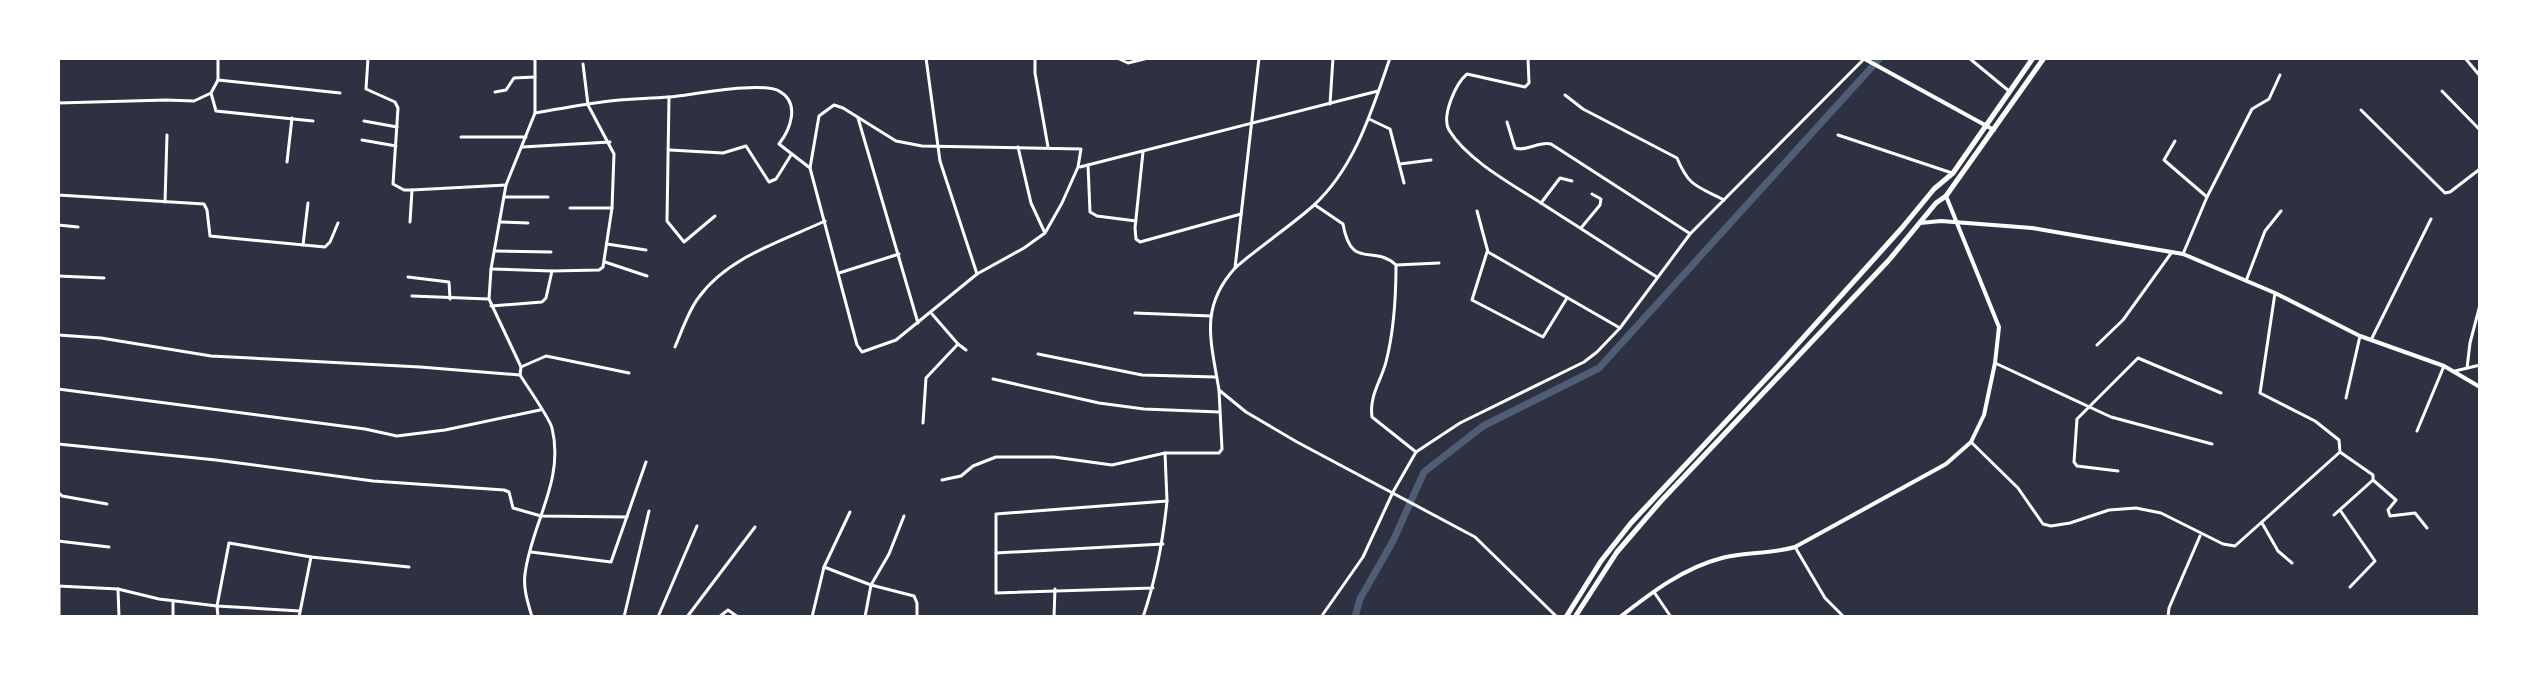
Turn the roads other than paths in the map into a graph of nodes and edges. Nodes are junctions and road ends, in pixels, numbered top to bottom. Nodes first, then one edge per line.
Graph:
1 (218, 58) edge
2 (368, 58) edge
3 (526, 58) edge
4 (535, 58) edge
5 (926, 58) edge
6 (1035, 58) edge
7 (1117, 58) edge
8 (1148, 58) edge
9 (1259, 58) edge
10 (1333, 58) edge
11 (1390, 58) edge
12 (1528, 58) edge
13 (1969, 58) edge
14 (2033, 58) edge
15 (2044, 58) edge
16 (2465, 58) edge
17 (1865, 59) edge
18 (583, 64) dead end
19 (2280, 75) dead end
20 (2480, 76) edge
21 (535, 77) junction
22 (218, 80) junction
23 (1378, 91) junction
24 (2009, 91) junction
25 (2442, 91) dead end
26 (495, 92) dead end
27 (211, 93) junction
28 (340, 93) dead end
29 (1565, 95) dead end
30 (669, 97) junction
31 (58, 103) edge
32 (1330, 104) junction
33 (588, 105) junction
34 (2361, 110) dead end
35 (535, 113) junction
36 (292, 118) junction
37 (858, 118) junction
38 (1369, 119) junction
39 (313, 121) dead end
40 (364, 121) dead end
41 (1507, 122) dead end
42 (1251, 123) junction
43 (1987, 126) junction
44 (397, 127) junction
45 (1994, 130) junction
46 (2480, 130) edge
47 (167, 135) dead end
48 (1838, 135) dead end
49 (461, 137) dead end
50 (526, 137) junction
51 (362, 140) dead end
52 (2175, 141) dead end
53 (610, 142) junction
54 (937, 145) junction
55 (396, 146) junction
56 (522, 147) junction
57 (1018, 147) junction
58 (1048, 147) junction
59 (670, 150) junction
60 (1143, 152) junction
61 (791, 153) junction
62 (1431, 160) dead end
63 (287, 162) dead end
64 (1400, 164) junction
65 (1088, 165) junction
66 (1078, 167) junction
67 (810, 168) junction
68 (2480, 169) edge
69 (1953, 173) junction
70 (1572, 181) dead end
71 (1404, 183) dead end
72 (506, 185) junction
73 (412, 190) junction
74 (1592, 194) dead end
75 (58, 195) edge
76 (1946, 196) junction
77 (504, 197) junction
78 (548, 197) dead end
79 (2207, 197) junction
80 (1724, 200) junction
81 (165, 202) junction
82 (308, 203) dead end
83 (1541, 203) junction
84 (1315, 205) junction
85 (570, 208) dead end
86 (612, 208) junction
87 (1477, 211) dead end
88 (2281, 211) dead end
89 (1241, 214) junction
90 (715, 216) dead end
91 (2431, 219) dead end
92 (825, 221) junction
93 (1136, 221) junction
94 (410, 222) dead end
95 (500, 222) junction
96 (338, 223) dead end
97 (528, 223) dead end
98 (1920, 223) junction
99 (1959, 223) junction
100 (58, 225) edge
101 (78, 227) dead end
102 (1581, 228) junction
103 (1045, 233) junction
104 (1690, 234) junction
105 (607, 244) junction
106 (303, 245) junction
107 (646, 250) dead end
108 (494, 251) junction
109 (551, 252) dead end
110 (1488, 252) junction
111 (2173, 252) junction
112 (899, 254) junction
113 (2183, 254) junction
114 (605, 262) junction
115 (1439, 263) dead end
116 (1396, 265) junction
117 (1235, 268) junction
118 (491, 269) junction
119 (552, 271) junction
120 (839, 273) junction
121 (977, 274) junction
122 (58, 276) edge
123 (647, 276) dead end
124 (408, 277) dead end
125 (104, 278) dead end
126 (1658, 278) junction
127 (2246, 281) junction
128 (2275, 293) junction
129 (412, 296) dead end
130 (1567, 298) junction
131 (450, 299) junction
132 (489, 299) junction
133 (2480, 305) edge
134 (491, 306) junction
135 (1135, 313) dead end
136 (932, 314) junction
137 (1211, 316) junction
138 (918, 323) junction
139 (1620, 328) junction
140 (58, 335) edge
141 (2360, 336) junction
142 (2371, 340) junction
143 (958, 344) junction
144 (2097, 345) dead end
145 (675, 347) dead end
146 (966, 350) dead end
147 (1038, 354) dead end
148 (1995, 363) junction
149 (2480, 365) edge
150 (2444, 366) junction
151 (521, 367) junction
152 (2467, 368) junction
153 (2455, 371) junction
154 (629, 373) dead end
155 (520, 375) junction
156 (1217, 377) junction
157 (993, 379) dead end
158 (2480, 387) edge
159 (58, 389) edge
160 (1219, 390) junction
161 (2221, 393) dead end
162 (2346, 398) dead end
163 (2089, 406) junction
164 (541, 410) junction
165 (1219, 412) junction
166 (923, 423) dead end
167 (2417, 431) dead end
168 (1971, 442) junction
169 (58, 444) edge
170 (2212, 444) dead end
171 (1416, 452) junction
172 (2340, 452) junction
173 (1165, 453) junction
174 (646, 462) dead end
175 (2118, 471) dead end
176 (942, 480) dead end
177 (2373, 480) junction
178 (58, 492) edge
179 (1393, 492) junction
180 (1167, 501) junction
181 (107, 504) dead end
182 (2340, 510) junction
183 (649, 511) dead end
184 (850, 512) dead end
185 (2334, 515) dead end
186 (541, 516) junction
187 (904, 516) dead end
188 (627, 517) junction
189 (2262, 523) junction
190 (697, 526) dead end
191 (755, 527) dead end
192 (2427, 528) dead end
193 (2201, 534) junction
194 (58, 541) edge
195 (1163, 544) junction
196 (109, 547) dead end
197 (1795, 547) junction
198 (531, 552) junction
199 (996, 553) junction
200 (311, 557) junction
201 (2292, 563) dead end
202 (409, 567) dead end
203 (824, 567) junction
204 (871, 585) junction
205 (58, 586) edge
206 (2350, 587) dead end
207 (1153, 588) junction
208 (118, 589) junction
209 (1055, 589) junction
210 (1654, 592) junction
211 (173, 601) junction
212 (217, 606) junction
213 (300, 614) edge
214 (59, 617) edge
215 (119, 617) edge
216 (173, 617) edge
217 (218, 617) edge
218 (532, 617) edge
219 (624, 617) edge
220 (658, 617) edge
221 (687, 617) edge
222 (719, 617) edge
223 (738, 617) edge
224 (812, 617) edge
225 (865, 617) edge
226 (917, 617) edge
227 (1054, 617) edge
228 (1143, 617) edge
229 (1321, 617) edge
230 (1557, 617) edge
231 (1566, 617) edge
232 (1575, 617) edge
233 (1620, 617) edge
234 (1671, 617) edge
235 (1844, 617) edge
236 (2168, 617) edge

1 - 22 street
2 - 44 street
3 - 4 street
4 - 21 street
5 - 54 street
6 - 58 street
7 - 8 street
9 - 42 street
10 - 32 street
11 - 23 street
12 - 83 street
13 - 24 street
14 - 24 highway
15 - 45 highway
16 - 20 street
17 - 43 main road
17 - 80 street
18 - 33 street
19 - 79 street
21 - 26 street
21 - 35 street
22 - 27 street
22 - 28 street
23 - 32 street
23 - 38 street
24 - 43 highway
25 - 46 street
27 - 31 street
27 - 36 street
29 - 80 street
30 - 33 street
30 - 59 street
30 - 61 street
32 - 42 street
33 - 35 street
33 - 53 street
34 - 68 street
35 - 50 street
36 - 39 street
36 - 63 street
37 - 54 street
37 - 67 street
37 - 112 street
38 - 64 street
38 - 84 street
40 - 44 street
41 - 104 street
42 - 60 street
42 - 89 street
43 - 45 main road
43 - 69 highway
44 - 55 street
45 - 76 highway
47 - 81 street
48 - 69 street
49 - 50 street
50 - 56 street
51 - 55 street
52 - 79 street
53 - 56 street
53 - 86 street
54 - 57 street
54 - 121 street
55 - 73 street
56 - 72 street
57 - 58 street
57 - 103 street
58 - 66 street
59 - 61 street
59 - 90 street
60 - 65 street
60 - 93 street
61 - 67 street
62 - 64 street
64 - 71 street
65 - 66 street
65 - 93 street
66 - 103 street
67 - 92 street
69 - 231 highway
70 - 83 street
72 - 73 street
72 - 77 street
73 - 94 street
74 - 102 street
75 - 81 street
76 - 98 highway
76 - 99 main road
77 - 78 street
77 - 95 street
79 - 113 street
80 - 104 street
81 - 106 street
82 - 106 street
83 - 102 street
84 - 116 street
84 - 117 street
85 - 86 street
86 - 105 street
87 - 110 street
88 - 127 street
89 - 93 street
89 - 117 street
91 - 142 street
92 - 120 street
92 - 145 street
95 - 97 street
95 - 108 street
96 - 106 street
98 - 99 main road
98 - 232 highway
99 - 111 main road
99 - 148 main road
100 - 101 street
102 - 126 street
103 - 121 street
104 - 126 street
105 - 107 street
105 - 114 street
108 - 109 street
108 - 118 street
110 - 130 street
110 - 130 street
111 - 113 main road
111 - 144 street
112 - 120 street
112 - 138 street
113 - 127 main road
114 - 119 street
114 - 123 street
115 - 116 street
116 - 171 street
117 - 137 street
118 - 119 street
118 - 132 street
119 - 134 street
120 - 138 street
121 - 136 street
122 - 125 street
124 - 131 street
126 - 139 street
127 - 128 main road
128 - 141 main road
128 - 172 street
129 - 131 street
130 - 139 street
131 - 132 street
132 - 134 street
133 - 152 street
134 - 151 street
135 - 137 street
136 - 138 street
136 - 143 street
137 - 156 street
139 - 171 street
140 - 155 street
141 - 142 main road
141 - 162 street
142 - 150 main road
143 - 146 street
143 - 166 street
147 - 156 street
148 - 163 street
148 - 168 main road
149 - 152 street
150 - 153 main road
150 - 167 street
151 - 154 street
151 - 155 street
152 - 153 street
153 - 158 main road
155 - 164 street
156 - 160 street
157 - 165 street
159 - 164 street
160 - 165 street
160 - 179 street
161 - 163 street
163 - 170 street
163 - 175 street
164 - 186 street
165 - 173 street
168 - 193 street
168 - 197 main road
169 - 186 street
171 - 179 street
172 - 177 street
172 - 189 street
173 - 176 street
173 - 180 street
174 - 188 street
177 - 182 street
177 - 192 street
178 - 181 street
179 - 229 street
179 - 230 street
180 - 195 street
180 - 199 street
182 - 185 street
182 - 206 street
183 - 219 street
184 - 203 street
186 - 188 street
186 - 198 street
187 - 204 street
188 - 198 street
189 - 193 street
189 - 201 street
190 - 220 street
191 - 221 street
193 - 236 street
194 - 196 street
195 - 199 street
195 - 207 street
197 - 210 main road
197 - 235 street
198 - 218 street
199 - 209 street
200 - 202 street
200 - 212 street
200 - 213 street
203 - 204 street
203 - 224 street
204 - 225 street
204 - 226 street
205 - 208 street
205 - 214 street
207 - 209 street
207 - 228 street
208 - 211 street
208 - 215 street
209 - 227 street
210 - 233 main road
210 - 234 street
211 - 212 street
211 - 216 street
212 - 213 street
212 - 217 street
222 - 223 street

